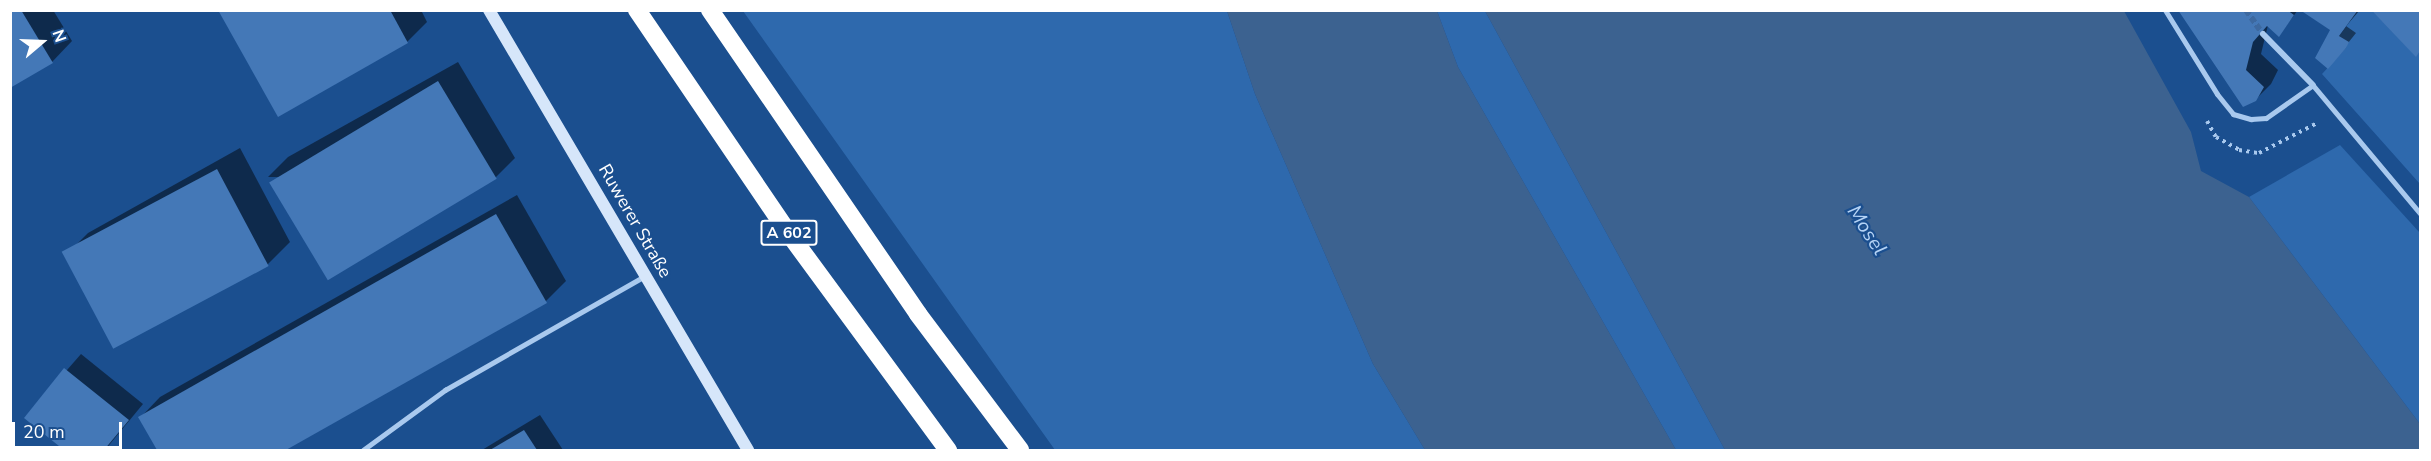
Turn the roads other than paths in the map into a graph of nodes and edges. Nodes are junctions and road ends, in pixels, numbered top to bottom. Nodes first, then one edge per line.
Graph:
1 (489, 10) edge
2 (637, 10) edge
3 (710, 10) edge
4 (2164, 10) edge
5 (2263, 34) tunnel mouth
6 (2313, 84) junction
7 (2421, 213) edge
8 (646, 276) junction
9 (363, 450) edge
10 (748, 450) edge
11 (948, 450) edge
12 (1020, 450) edge

1 - 8 main road, Ruwerer Straße
2 - 11 highway, A 602
3 - 12 highway
4 - 6 street
5 - 6 street
6 - 7 lane
8 - 9 lane
8 - 10 main road, Ruwerer Straße

